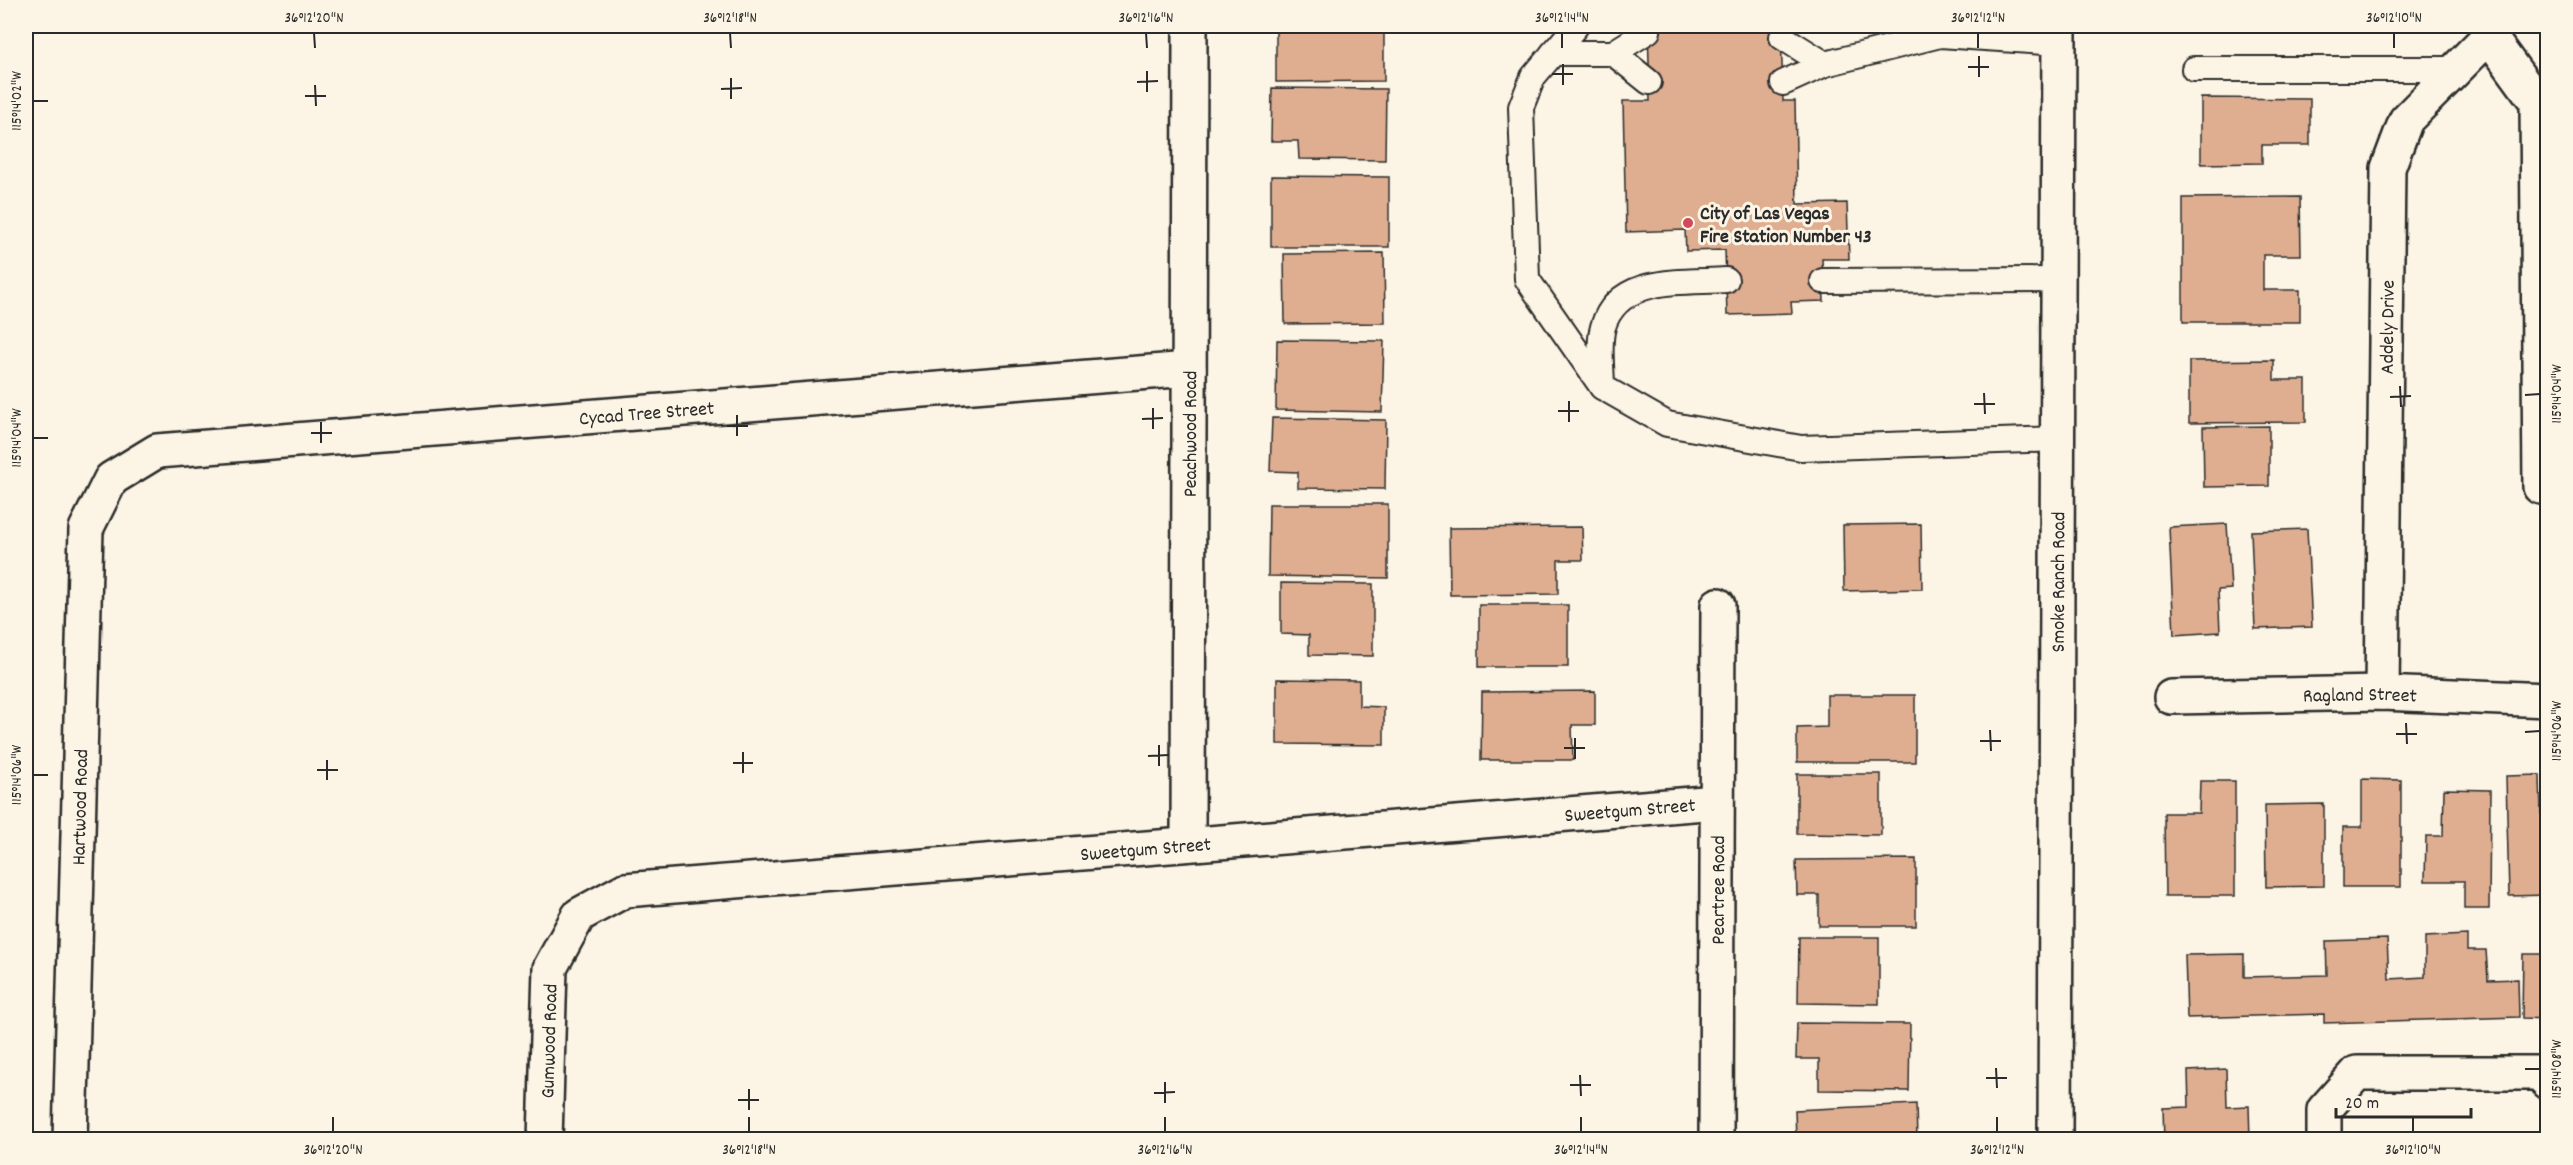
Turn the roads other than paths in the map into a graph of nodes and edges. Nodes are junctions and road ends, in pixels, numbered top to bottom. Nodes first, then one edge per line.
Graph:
1 (1190, 26) edge
2 (1576, 26) edge
3 (1916, 26) edge
4 (1648, 31) dead end
5 (2492, 31) edge
6 (2059, 34) edge
7 (1940, 36) junction
8 (1782, 37) dead end
9 (1553, 53) junction
10 (1613, 53) junction
11 (1826, 64) junction
12 (2194, 69) dead end
13 (2454, 69) junction
14 (1649, 82) dead end
15 (1783, 83) dead end
16 (1726, 280) dead end
17 (2058, 280) junction
18 (1823, 281) dead end
19 (1189, 369) junction
20 (1602, 387) junction
21 (2058, 439) junction
22 (111, 479) joint
23 (2540, 488) dead end
24 (1718, 605) dead end
25 (2382, 693) junction
26 (2171, 697) dead end
27 (2547, 700) edge
28 (1717, 802) junction
29 (1188, 844) junction
30 (579, 915) joint
31 (2547, 1082) edge
32 (2324, 1125) edge
33 (70, 1140) edge
34 (545, 1140) edge
35 (1716, 1140) edge
36 (2055, 1140) edge

1 - 19 street, Peachwood Road
2 - 9 lane
3 - 7 lane
4 - 10 lane
5 - 13 street, Addely Drive
5 - 23 street, Addely Drive
6 - 7 lane
6 - 17 street, Smoke Ranch Road
7 - 11 lane
8 - 11 lane
9 - 10 lane
9 - 20 lane
10 - 14 lane
11 - 15 lane
12 - 13 lane
13 - 25 street, Addely Drive
16 - 20 lane
17 - 18 lane
17 - 21 street, Smoke Ranch Road
19 - 22 street, Cycad Tree Street
19 - 29 street, Peachwood Road
20 - 21 lane
21 - 36 street, Smoke Ranch Road
22 - 33 street, Hartwood Road
24 - 28 street, Peartree Road
25 - 26 street, Ragland Street
25 - 27 street, Ragland Street
28 - 29 street, Sweetgum Street
28 - 35 street, Peartree Road
29 - 30 street, Sweetgum Street
30 - 34 street, Gumwood Road
31 - 32 street

